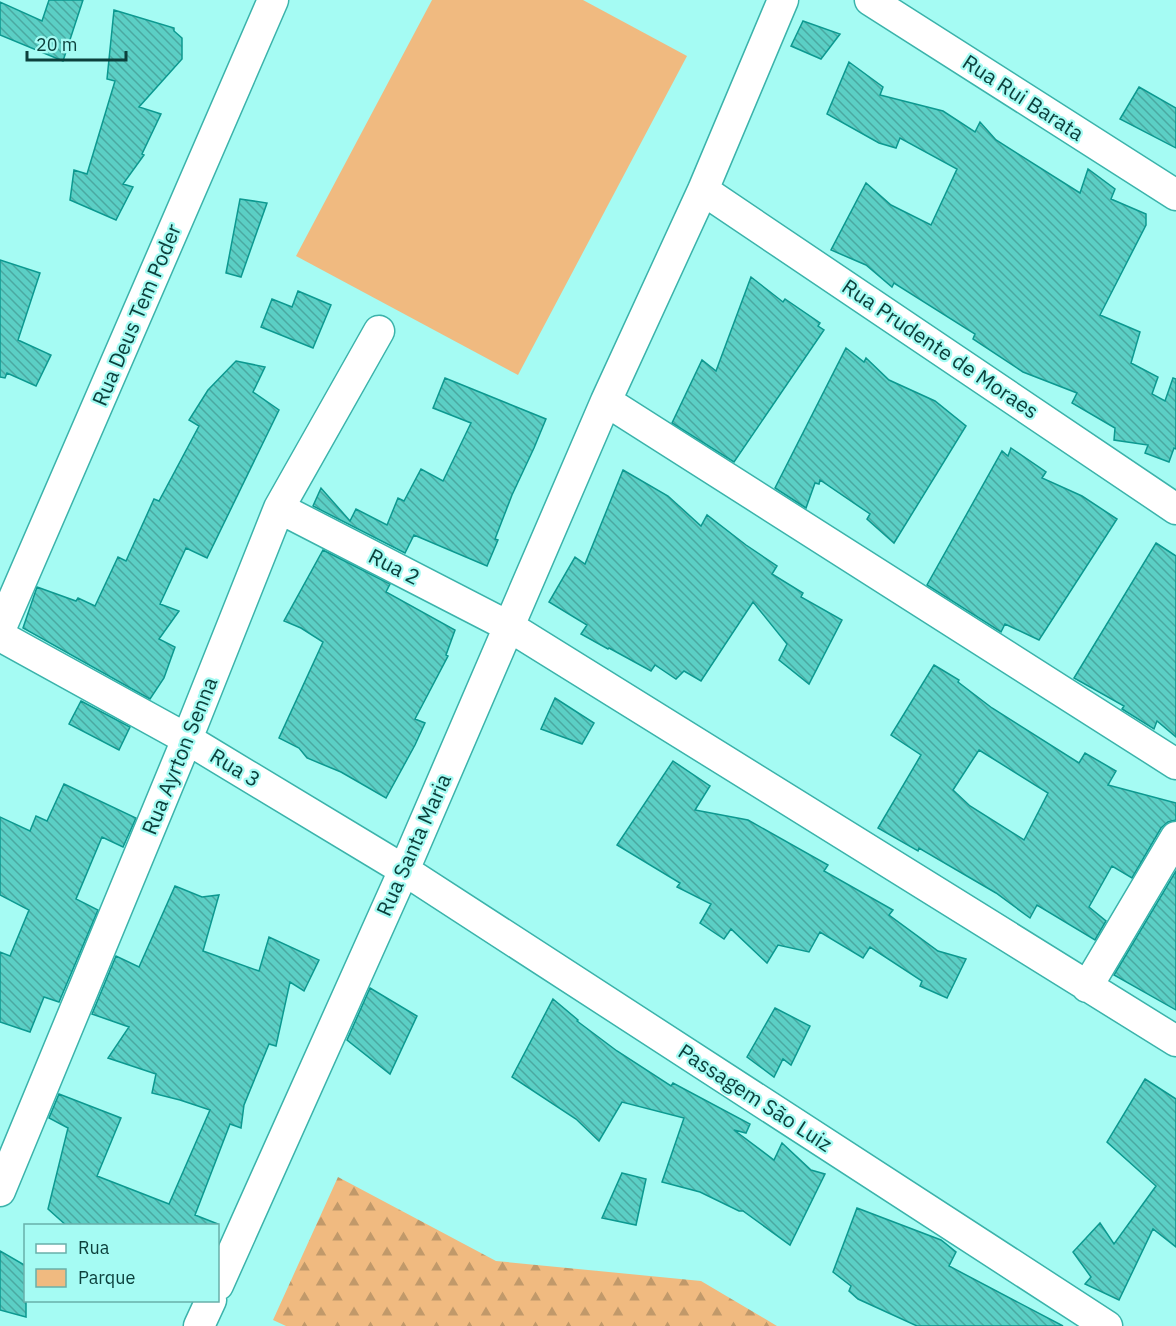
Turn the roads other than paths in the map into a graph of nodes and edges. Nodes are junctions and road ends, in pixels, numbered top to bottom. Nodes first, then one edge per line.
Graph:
1 (273, 0) edge
2 (783, 0) edge
3 (870, 0) edge
4 (703, 190) junction
5 (1176, 195) edge
6 (379, 331) dead end
7 (606, 401) junction
8 (279, 508) junction
9 (1176, 509) edge
10 (510, 627) junction
11 (0, 630) edge
12 (0, 636) edge
13 (187, 739) junction
14 (1176, 764) edge
15 (1176, 837) edge
16 (404, 870) junction
17 (1087, 987) junction
18 (1176, 1041) edge
19 (0, 1191) edge
20 (219, 1283) edge
21 (210, 1302) edge
22 (199, 1326) edge
23 (1107, 1326) edge

1 - 11 street, Rua Deus Tem Poder
2 - 4 street, Rua Santa Maria
3 - 5 street, Rua Rui Barata
4 - 7 street, Rua Santa Maria
4 - 9 street, Rua Prudente de Moraes
6 - 8 street, Rua Ayrton Senna
7 - 10 street, Rua Santa Maria
7 - 14 street
8 - 10 street, Rua 2
8 - 13 street, Rua Ayrton Senna
10 - 16 street, Rua Santa Maria
10 - 17 street, Rua 2
12 - 13 street, Rua 3
13 - 16 street, Rua 3
13 - 19 street, Rua Ayrton Senna
15 - 17 street
16 - 20 street, Rua Santa Maria
16 - 23 street, Passagem São Luiz
17 - 18 street, Rua 2
21 - 22 street

